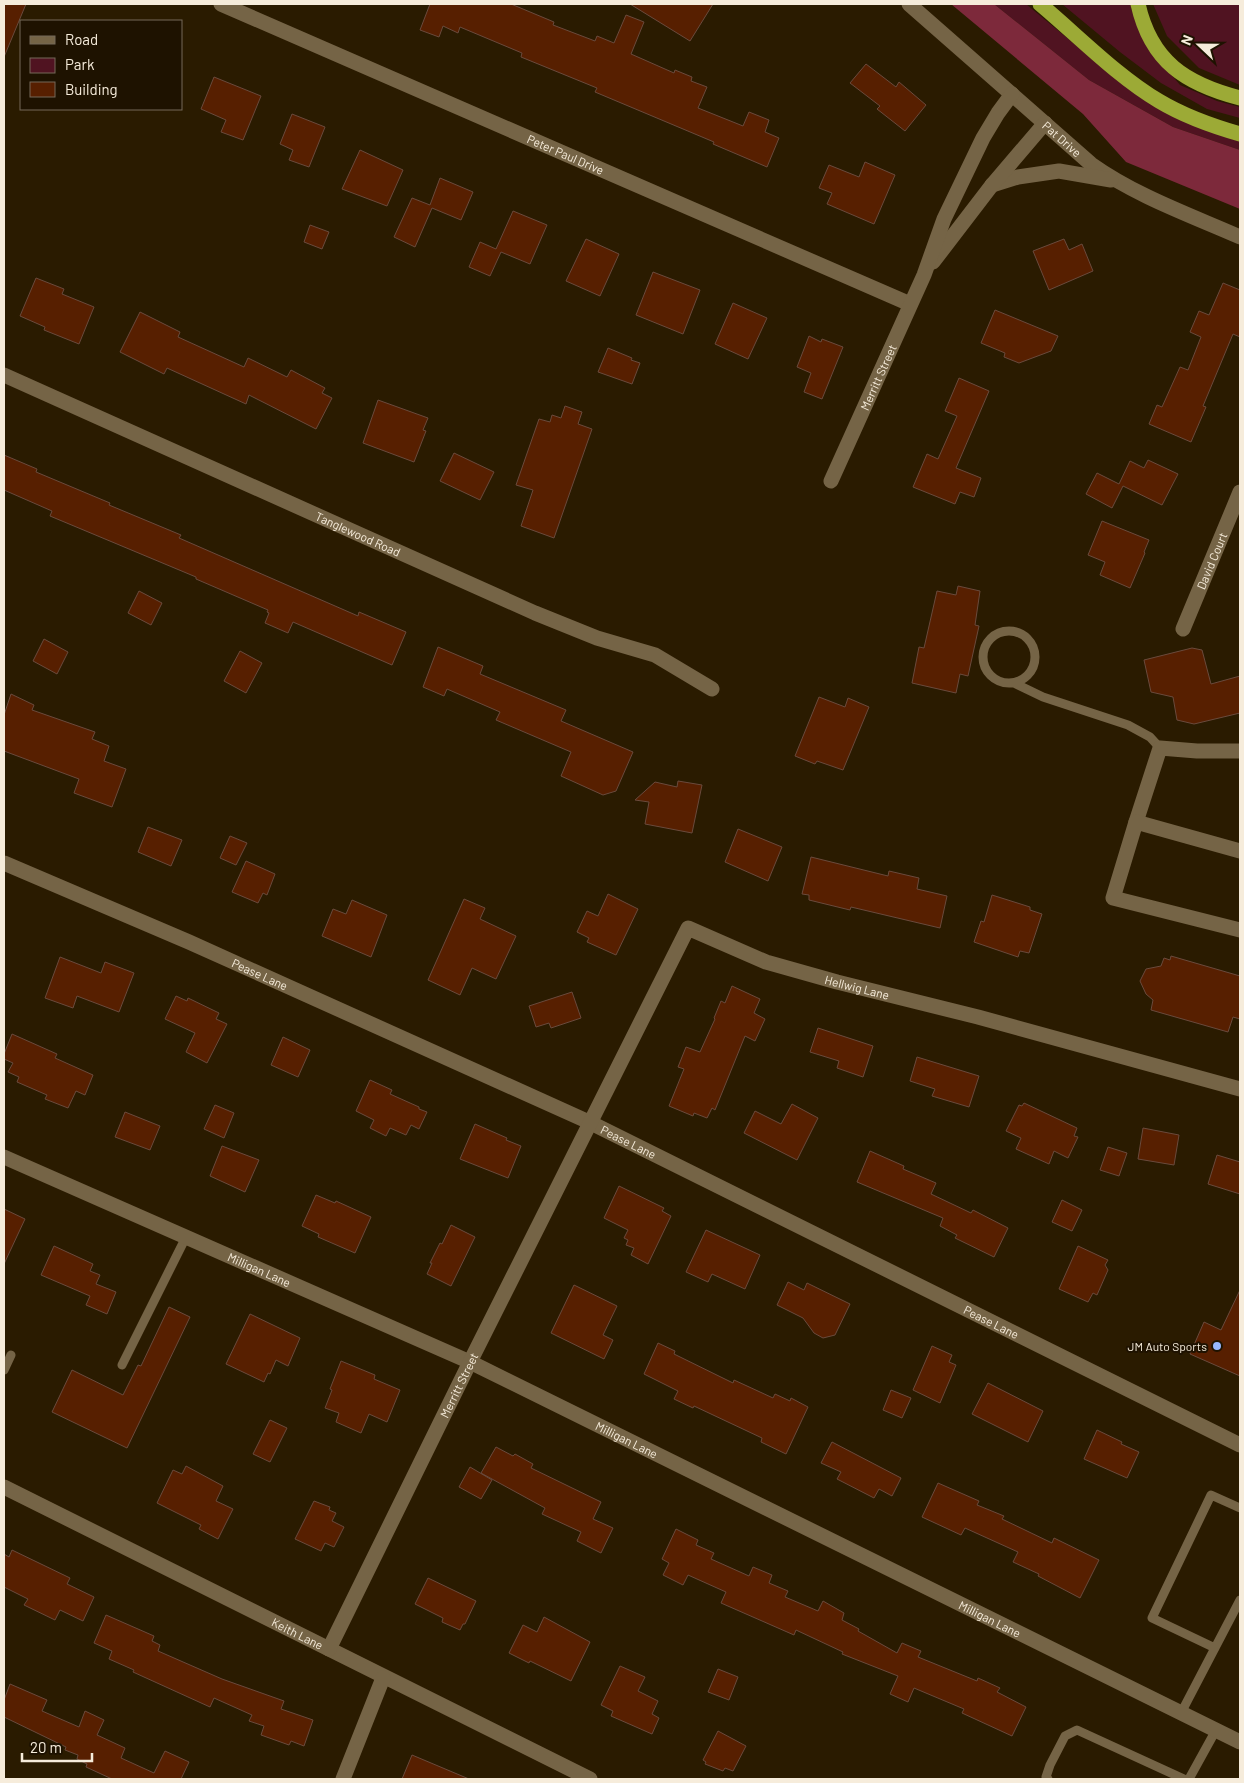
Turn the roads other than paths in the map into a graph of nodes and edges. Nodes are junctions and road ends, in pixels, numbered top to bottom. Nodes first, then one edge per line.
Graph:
1 (221, 4) edge
2 (909, 4) edge
3 (1040, 4) edge
4 (1138, 4) edge
5 (1012, 94) junction
6 (1240, 98) edge
7 (1044, 123) junction
8 (1240, 134) edge
9 (1117, 181) junction
10 (992, 185) junction
11 (1240, 237) edge
12 (924, 275) junction
13 (910, 304) junction
14 (4, 375) edge
15 (831, 480) dead end
16 (1240, 492) edge
17 (1183, 629) dead end
18 (1014, 682) junction
19 (712, 689) dead end
20 (1160, 748) junction
21 (1240, 751) edge
22 (1136, 822) junction
23 (1240, 851) edge
24 (4, 863) edge
25 (1240, 930) edge
26 (1240, 1089) edge
27 (589, 1122) junction
28 (4, 1157) edge
29 (186, 1237) junction
30 (11, 1356) dead end
31 (470, 1362) junction
32 (122, 1365) dead end
33 (4, 1370) edge
34 (1240, 1446) edge
35 (4, 1487) edge
36 (1240, 1508) edge
37 (1240, 1600) edge
38 (1215, 1648) junction
39 (329, 1649) junction
40 (383, 1678) junction
41 (1181, 1713) junction
42 (1216, 1730) junction
43 (1240, 1742) edge
44 (343, 1779) edge
45 (590, 1779) edge
46 (1048, 1779) edge
47 (1184, 1779) edge
48 (1190, 1779) edge

1 - 13 street, Peter Paul Drive
2 - 5 street, Pat Drive
3 - 8 highway
4 - 6 highway
5 - 7 street, Pat Drive
5 - 12 street, Merritt Street
7 - 9 street, Pat Drive
7 - 10 street, Merritt Street
9 - 10 street
9 - 11 street, Pat Drive
10 - 12 street, Merritt Street
12 - 13 street, Merritt Street
13 - 15 street, Merritt Street
14 - 19 street, Tanglewood Road
16 - 17 street, David Court
18 - 18 lane
18 - 20 lane
20 - 21 street
20 - 22 street
22 - 23 street
22 - 25 street
24 - 27 street, Pease Lane
26 - 27 street, Hellwig Lane
27 - 31 street, Merritt Street
27 - 34 street, Pease Lane
28 - 29 street, Milligan Lane
29 - 31 street, Milligan Lane
29 - 32 lane
30 - 33 lane
31 - 39 street, Merritt Street
31 - 41 street, Milligan Lane
35 - 39 street, Keith Lane
36 - 38 lane
37 - 38 lane
38 - 41 lane
39 - 40 street, Keith Lane
40 - 44 street
40 - 45 street, Keith Lane
41 - 42 street, Milligan Lane
42 - 43 street, Milligan Lane
42 - 48 lane
46 - 47 lane

